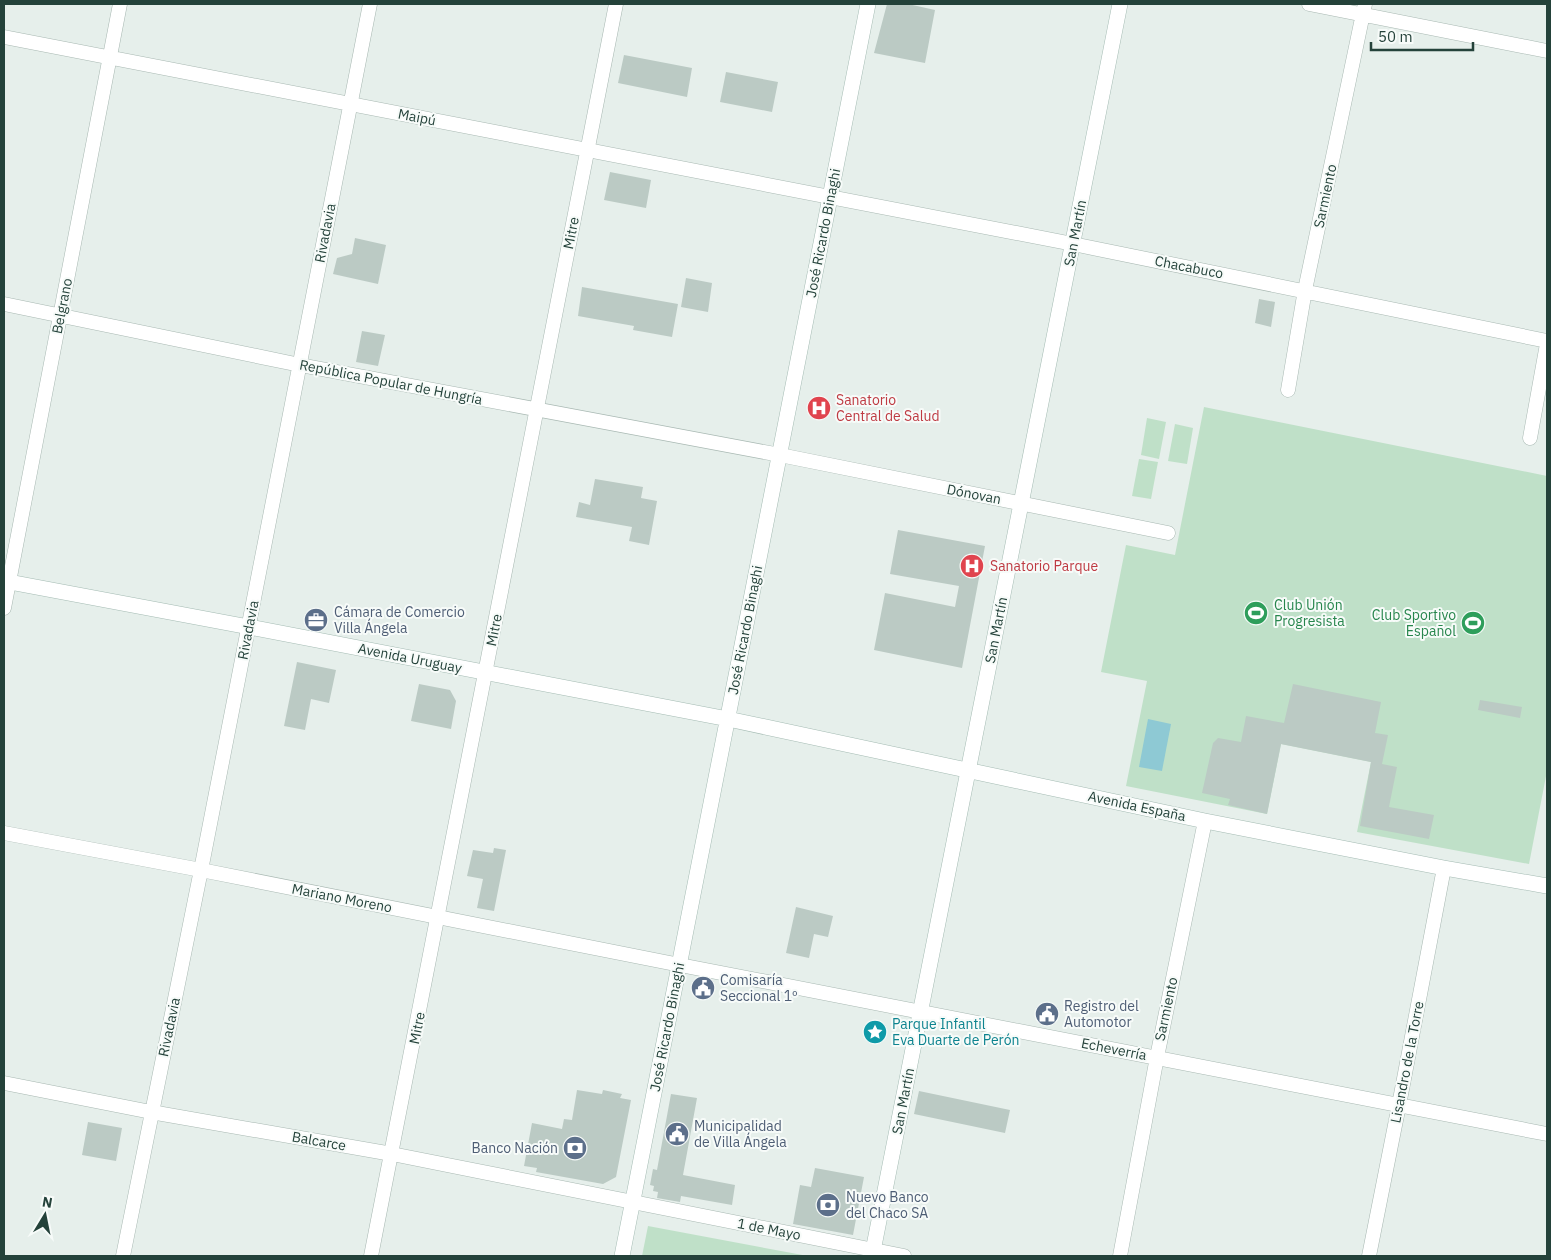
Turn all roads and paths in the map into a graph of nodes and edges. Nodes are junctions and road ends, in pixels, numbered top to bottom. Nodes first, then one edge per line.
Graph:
1 (120, 4) edge
2 (370, 4) edge
3 (616, 4) edge
4 (868, 4) edge
5 (1120, 4) edge
6 (1309, 4) edge
7 (1363, 9) edge
8 (4, 37) edge
9 (1547, 51) edge
10 (108, 57) junction
11 (350, 104) junction
12 (587, 150) junction
13 (830, 197) junction
14 (1072, 244) junction
15 (1305, 290) junction
16 (4, 304) edge
17 (61, 316) junction
18 (1547, 342) edge
19 (300, 365) junction
20 (1288, 390) dead end
21 (537, 409) junction
22 (1530, 438) dead end
23 (780, 455) junction
24 (1021, 504) junction
25 (1168, 533) dead end
26 (6, 582) edge
27 (4, 608) edge
28 (249, 627) junction
29 (485, 673) junction
30 (728, 719) junction
31 (968, 771) junction
32 (1205, 821) junction
33 (4, 833) edge
34 (1444, 868) junction
35 (201, 870) junction
36 (1547, 886) edge
37 (438, 918) junction
38 (680, 965) junction
39 (920, 1011) junction
40 (1156, 1057) junction
41 (4, 1083) edge
42 (1399, 1105) junction
43 (151, 1112) junction
44 (1547, 1134) edge
45 (392, 1154) junction
46 (633, 1202) junction
47 (872, 1253) edge
48 (123, 1256) edge
49 (372, 1256) edge
50 (622, 1256) edge
51 (904, 1256) edge
52 (1120, 1256) edge
53 (1369, 1256) edge

1 - 10 street, Belgrano
2 - 11 street, Rivadavia
3 - 12 street, Mitre
4 - 13 street, José Ricardo Binaghi
5 - 14 street, San Martín
6 - 7 street
7 - 9 street
7 - 15 street, Sarmiento
8 - 10 street, Maipú
10 - 11 street, Maipú
10 - 17 street, Belgrano
11 - 12 street, Maipú
11 - 19 street, Rivadavia
12 - 13 street, Maipú
12 - 21 street, Mitre
13 - 14 street, Chacabuco
13 - 23 street, José Ricardo Binaghi
14 - 15 street, Chacabuco
14 - 24 street, San Martín
15 - 18 street, Chacabuco
15 - 20 street, Sarmiento
16 - 17 street, República Popular de Hungría
17 - 19 street, República Popular de Hungría
17 - 26 street, Belgrano
18 - 22 street
19 - 21 street, República Popular de Hungría
19 - 28 street, Rivadavia
21 - 23 street, República Popular de Hungría
21 - 29 street, Mitre
23 - 24 street, Dónovan
23 - 30 street, José Ricardo Binaghi
24 - 25 street, Dónovan
24 - 31 street, San Martín
26 - 27 street, Belgrano
26 - 28 street, Avenida Uruguay
28 - 29 street, Avenida Uruguay
28 - 35 street, Rivadavia
29 - 30 street, Avenida Uruguay
29 - 37 street, Mitre
30 - 31 street, Avenida España
30 - 38 street, José Ricardo Binaghi
31 - 32 street, Avenida España
31 - 39 street, San Martín
32 - 34 street, Avenida España
32 - 40 street, Sarmiento
33 - 35 street, Mariano Moreno
34 - 36 street, Avenida España
34 - 42 street, Lisandro de la Torre
35 - 37 street, Mariano Moreno
35 - 43 street, Rivadavia
37 - 38 street, Mariano Moreno
37 - 45 street, Mitre
38 - 39 street, Echeverría
38 - 46 street, José Ricardo Binaghi
39 - 40 street, Echeverría
39 - 47 street, San Martín
40 - 42 street, Echeverría
40 - 52 street, Sarmiento
41 - 43 street, Balcarce
42 - 44 street, Echeverría
42 - 53 street, Lisandro de la Torre
43 - 45 street, Balcarce
43 - 48 street, Rivadavia
45 - 46 street, Balcarce
45 - 49 street, Mitre
46 - 47 street, 1 de Mayo
46 - 50 street, José Ricardo Binaghi
47 - 51 street, 1 de Mayo

